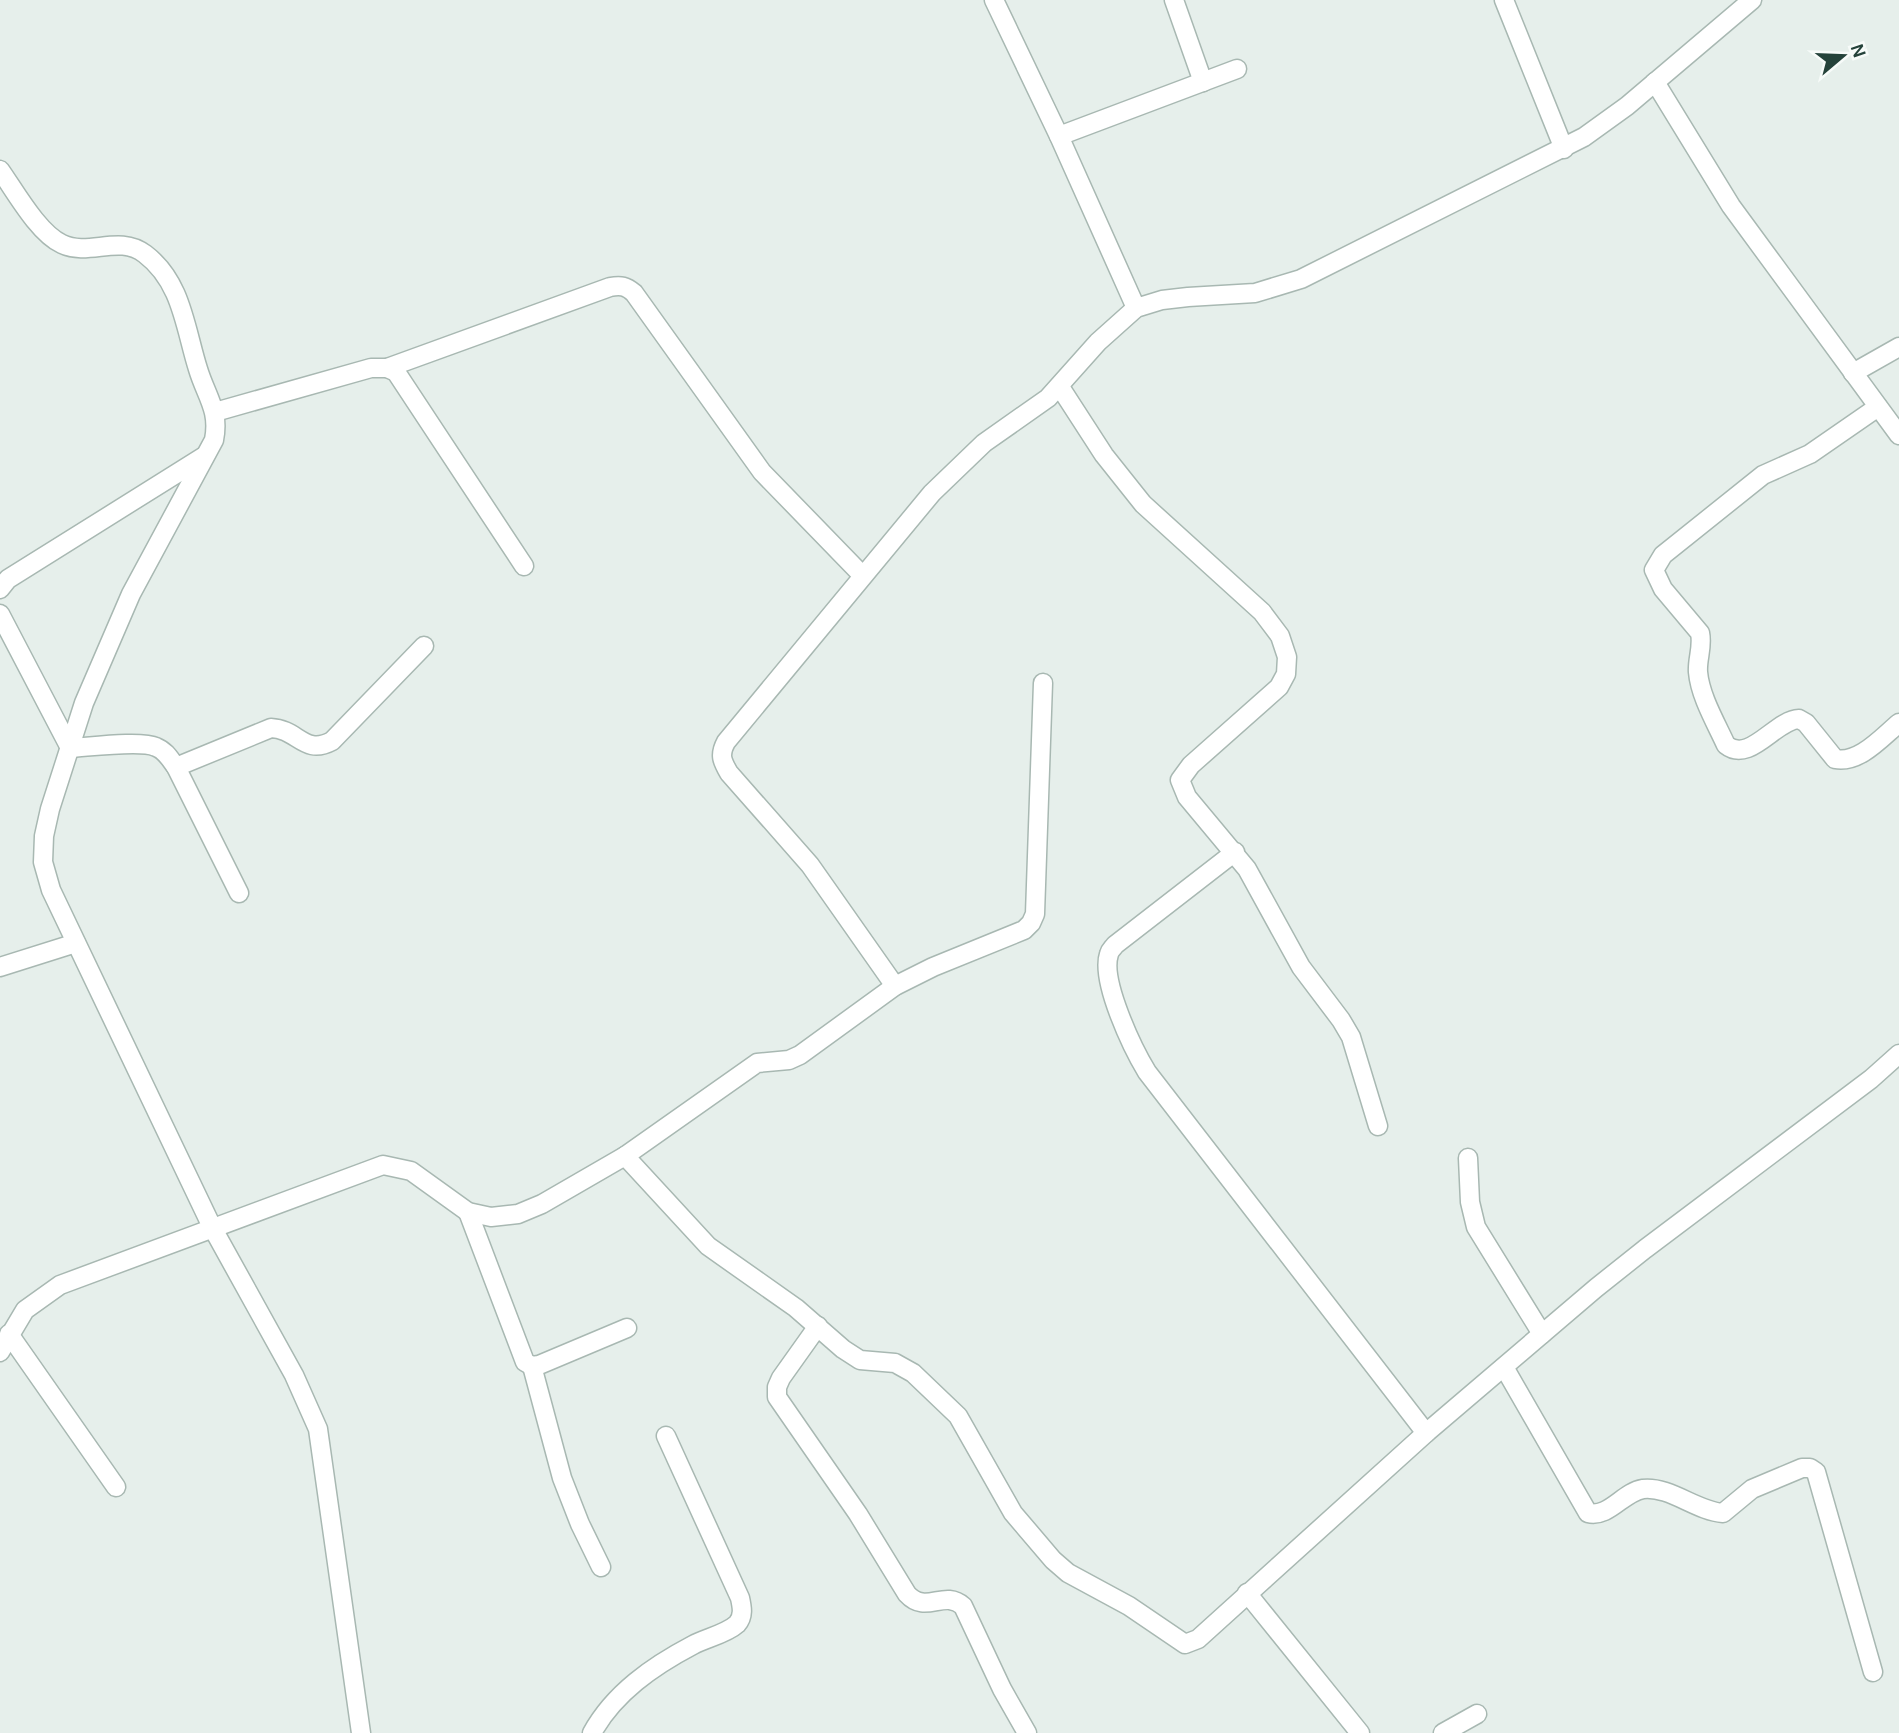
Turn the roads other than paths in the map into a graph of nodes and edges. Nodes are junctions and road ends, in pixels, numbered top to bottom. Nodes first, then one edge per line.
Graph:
1 (994, 0) edge
2 (1174, 0) edge
3 (1504, 0) edge
4 (1750, 1) edge
5 (1237, 69) dead end
6 (1203, 82) junction
7 (1655, 82) junction
8 (1059, 136) junction
9 (1563, 149) junction
10 (0, 170) edge
11 (1136, 309) junction
12 (1899, 347) edge
13 (387, 368) junction
14 (1853, 373) junction
15 (1060, 387) junction
16 (1878, 407) junction
17 (215, 412) junction
18 (1899, 435) edge
19 (206, 456) junction
20 (524, 566) dead end
21 (862, 575) junction
22 (0, 589) edge
23 (0, 614) edge
24 (424, 646) dead end
25 (1043, 682) dead end
26 (1899, 723) edge
27 (70, 748) junction
28 (176, 767) junction
29 (1235, 852) junction
30 (239, 893) dead end
31 (76, 943) junction
32 (0, 967) edge
33 (895, 986) junction
34 (1899, 1054) edge
35 (1378, 1126) dead end
36 (625, 1156) junction
37 (1468, 1158) dead end
38 (468, 1212) junction
39 (212, 1227) junction
40 (818, 1326) junction
41 (626, 1328) dead end
42 (9, 1334) junction
43 (1542, 1334) junction
44 (0, 1352) edge
45 (532, 1366) junction
46 (1504, 1367) junction
47 (1426, 1433) junction
48 (666, 1436) dead end
49 (116, 1487) dead end
50 (601, 1567) dead end
51 (1247, 1594) junction
52 (1873, 1672) dead end
53 (1478, 1714) dead end
54 (361, 1733) edge
55 (592, 1733) edge
56 (1027, 1733) edge
57 (1360, 1733) edge
58 (1443, 1733) edge

1 - 8 street
2 - 6 street
3 - 9 street
4 - 7 street
5 - 6 street
6 - 8 street
7 - 9 street
7 - 14 street
8 - 11 street
9 - 11 street
10 - 17 street
11 - 15 street
12 - 14 street
13 - 17 street
13 - 20 street
13 - 21 street
14 - 16 street
15 - 21 street
15 - 29 street
16 - 18 street
16 - 26 street
17 - 19 street
19 - 22 street
19 - 27 street
21 - 33 street
23 - 27 street
24 - 28 street
25 - 33 street
27 - 28 street
27 - 31 street
28 - 30 street
29 - 35 street
29 - 47 street
31 - 32 street
31 - 39 street
33 - 36 street
34 - 43 street
36 - 38 street
36 - 40 street
37 - 43 street
38 - 39 street
38 - 45 street
39 - 42 street
39 - 54 street
40 - 51 street
40 - 56 street
41 - 45 street
42 - 44 street
42 - 49 street
43 - 46 street
45 - 50 street
46 - 47 street
46 - 52 street
47 - 51 street
48 - 55 street
51 - 57 street
53 - 58 street

